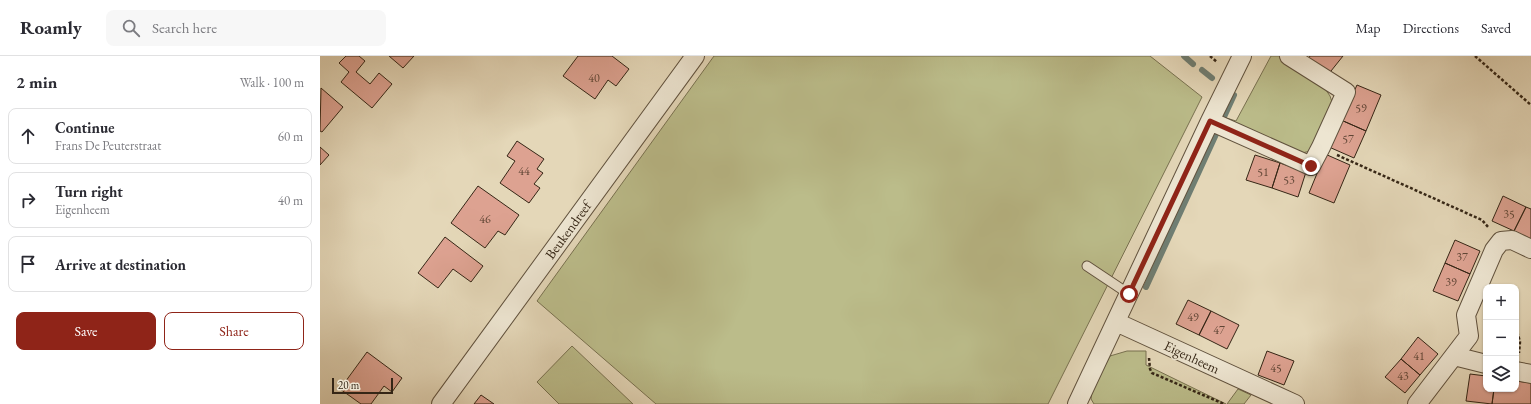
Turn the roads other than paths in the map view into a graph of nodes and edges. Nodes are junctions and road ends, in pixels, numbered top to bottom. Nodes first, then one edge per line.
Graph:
1 (695, 56) edge
2 (1242, 56) edge
3 (1289, 56) edge
4 (1210, 121) junction
5 (1531, 249) edge
6 (1087, 266) dead end
7 (1129, 294) junction
8 (1116, 322) junction
9 (1454, 356) junction
10 (1483, 363) edge
11 (1519, 372) edge
12 (1531, 374) edge
13 (1262, 398) edge
14 (441, 404) edge
15 (1077, 404) edge
16 (1295, 404) edge
17 (1417, 404) edge

1 - 14 street, Beukendreef
2 - 4 street
3 - 4 street
4 - 7 street
5 - 9 street
6 - 7 lane
7 - 8 street
8 - 13 street, Eigenheem
8 - 15 street
9 - 10 street
9 - 17 street
11 - 12 street
13 - 16 street, Eigenheem

